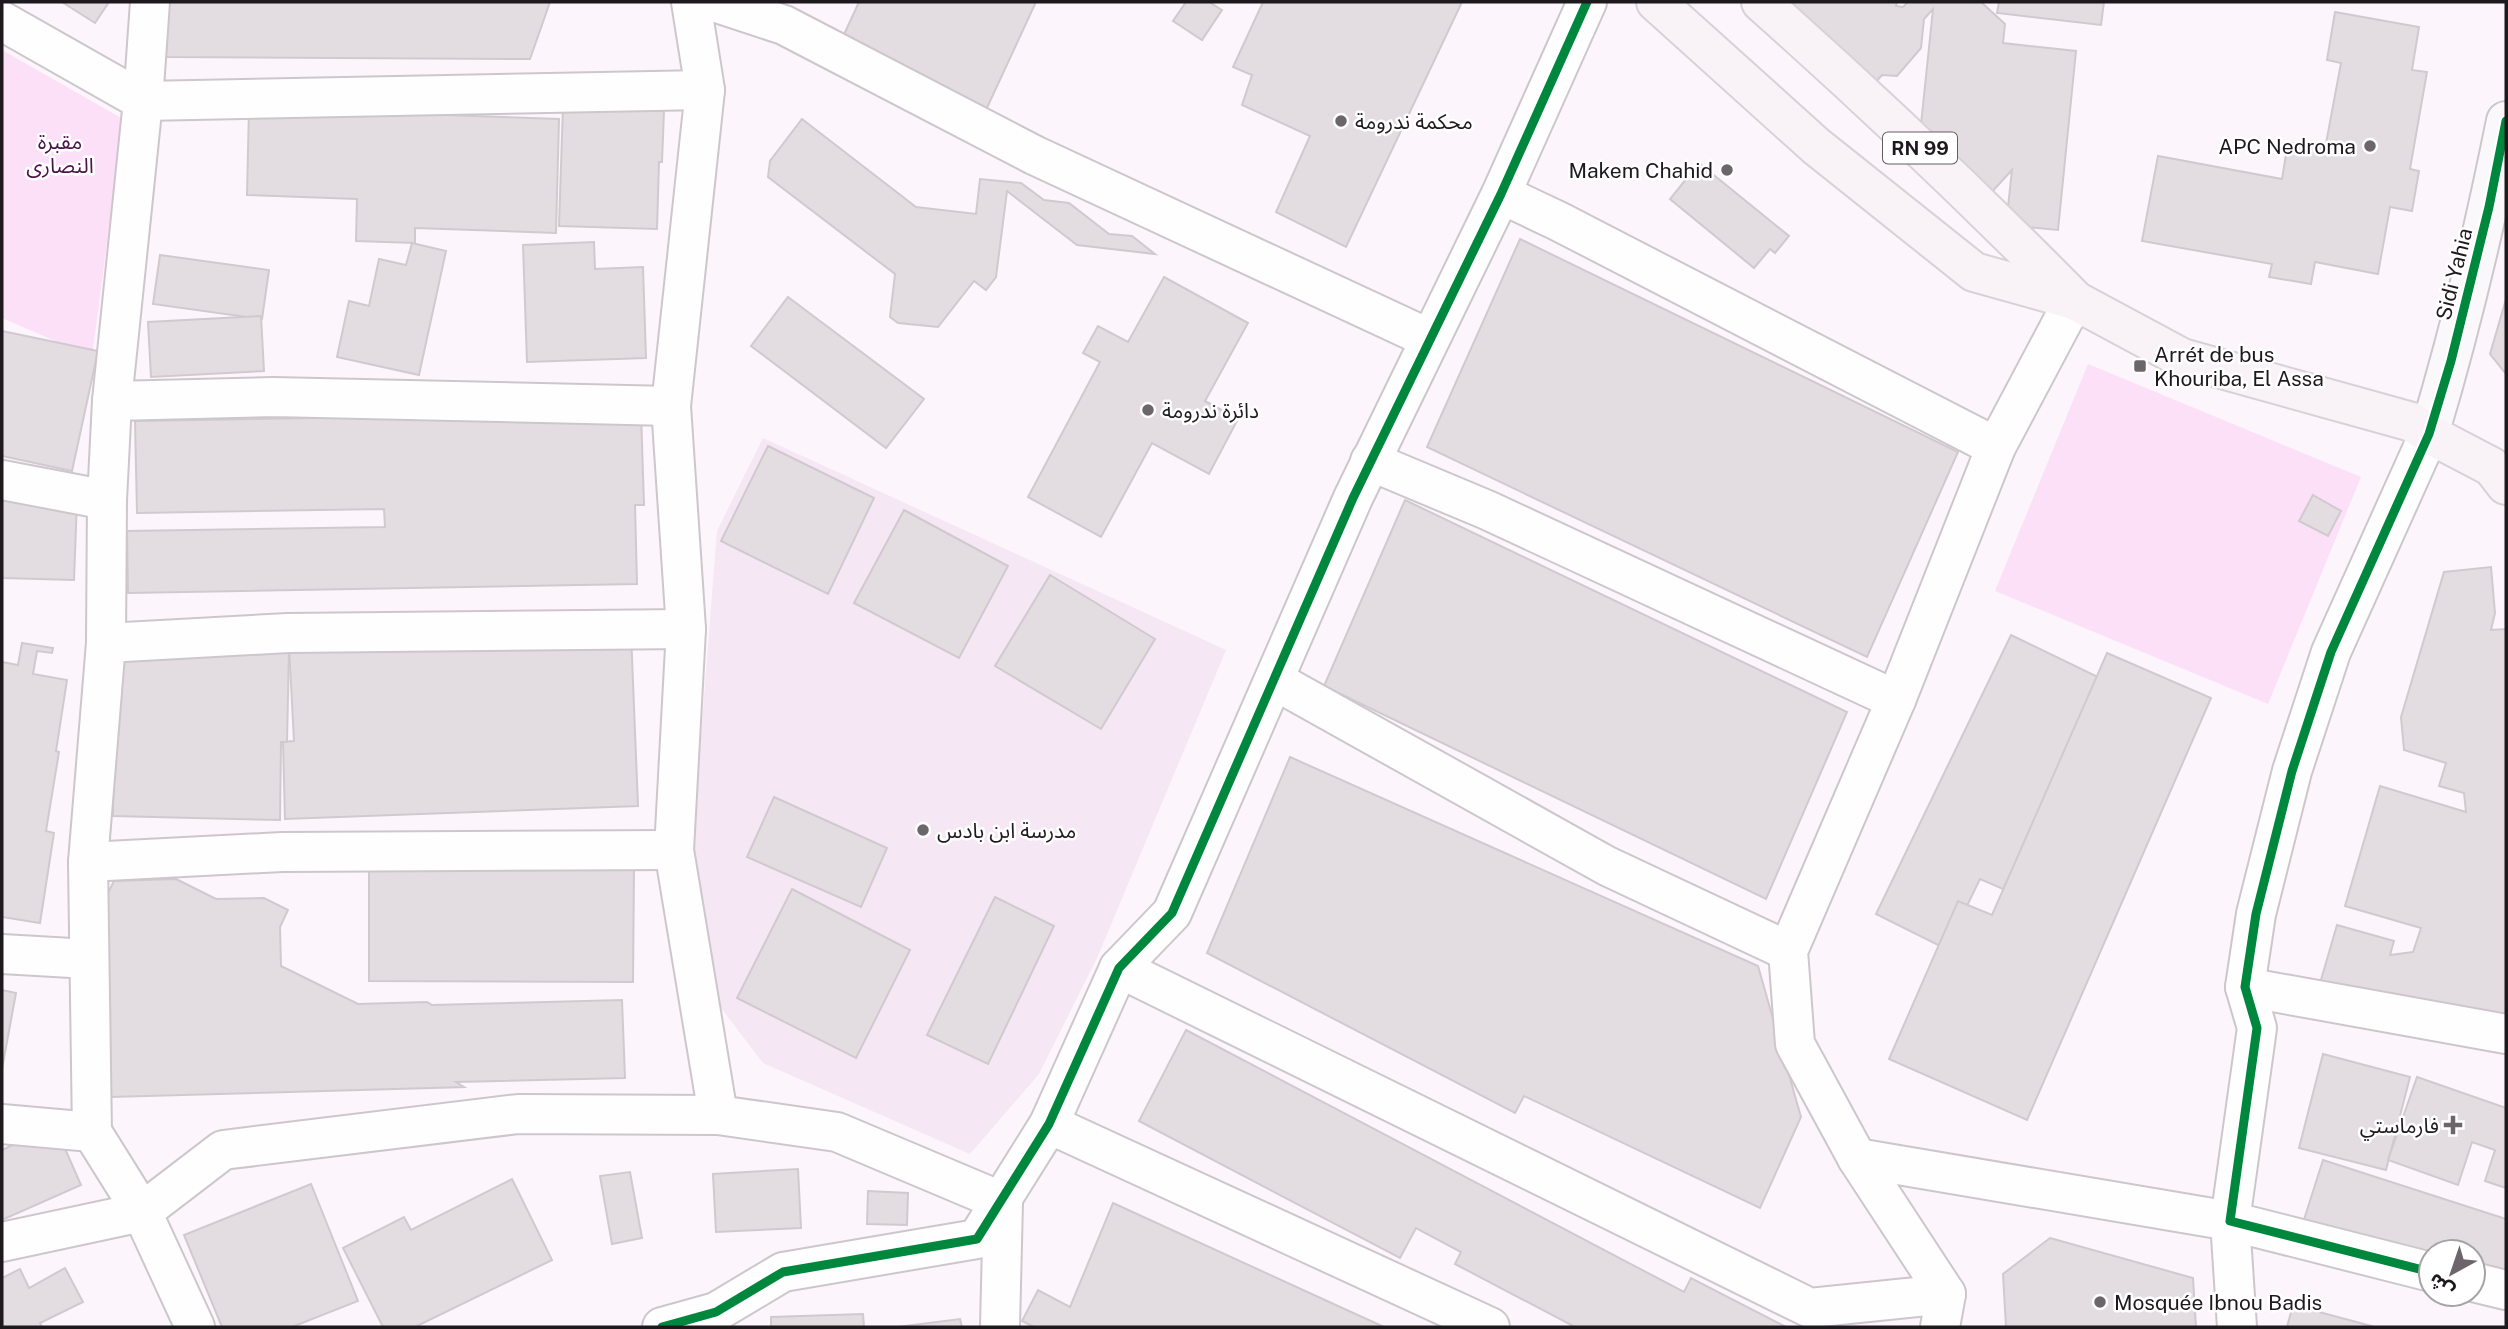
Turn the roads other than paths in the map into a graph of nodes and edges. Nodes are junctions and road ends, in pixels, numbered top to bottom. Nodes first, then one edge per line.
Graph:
1 (150, 2) edge
2 (691, 2) edge
3 (715, 2) edge
4 (1587, 2) edge
5 (1656, 2) edge
6 (1761, 2) edge
7 (2, 21) edge
8 (705, 90) junction
9 (143, 101) junction
10 (2506, 121) edge
11 (1501, 194) junction
12 (2074, 300) junction
13 (1430, 339) junction
14 (112, 401) junction
15 (671, 406) junction
16 (2429, 434) junction
17 (1996, 447) junction
18 (1370, 461) junction
19 (2, 480) edge
20 (2506, 485) edge
21 (107, 500) junction
22 (686, 629) junction
23 (106, 643) junction
24 (1274, 680) junction
25 (1896, 700) junction
26 (674, 850) junction
27 (88, 862) junction
28 (1788, 951) junction
29 (2, 954) edge
30 (89, 959) junction
31 (1119, 968) junction
32 (2245, 987) junction
33 (2506, 1034) edge
34 (718, 1115) junction
35 (2, 1124) edge
36 (1049, 1124) junction
37 (92, 1132) junction
38 (1857, 1157) junction
39 (1003, 1202) junction
40 (142, 1212) junction
41 (2230, 1221) junction
42 (2, 1242) edge
43 (2417, 1268) edge
44 (2487, 1285) edge
45 (2506, 1290) edge
46 (1943, 1311) edge
47 (716, 1320) edge
48 (195, 1327) edge
49 (662, 1327) edge
50 (1000, 1327) edge
51 (1490, 1327) edge
52 (2237, 1327) edge

1 - 9 street
2 - 8 street
3 - 13 street
4 - 11 street
5 - 12 main road, RN 99
6 - 12 main road, RN 99
7 - 9 street
8 - 9 street
8 - 15 street
9 - 14 street
10 - 16 street, Sidi Yahia
11 - 13 street
11 - 17 street
12 - 16 main road, RN 99
12 - 17 street
13 - 18 street
14 - 15 street
14 - 21 street
15 - 22 street
16 - 20 main road, RN 99
16 - 32 street
17 - 25 street
18 - 24 street
18 - 25 street
19 - 21 street
21 - 23 street
22 - 23 street
22 - 26 street
23 - 27 street
24 - 28 street
24 - 31 street
25 - 28 street
26 - 27 street
26 - 34 street
27 - 30 street
28 - 38 street
29 - 30 street
30 - 37 street
31 - 36 street
31 - 46 street
32 - 33 street
32 - 41 street
34 - 39 street
34 - 40 street
35 - 37 street
36 - 39 street
36 - 51 street
37 - 40 street
38 - 41 street
38 - 46 street
39 - 47 street
39 - 50 street
40 - 42 street
40 - 48 street
41 - 43 street
41 - 52 street
44 - 45 street
47 - 49 street

